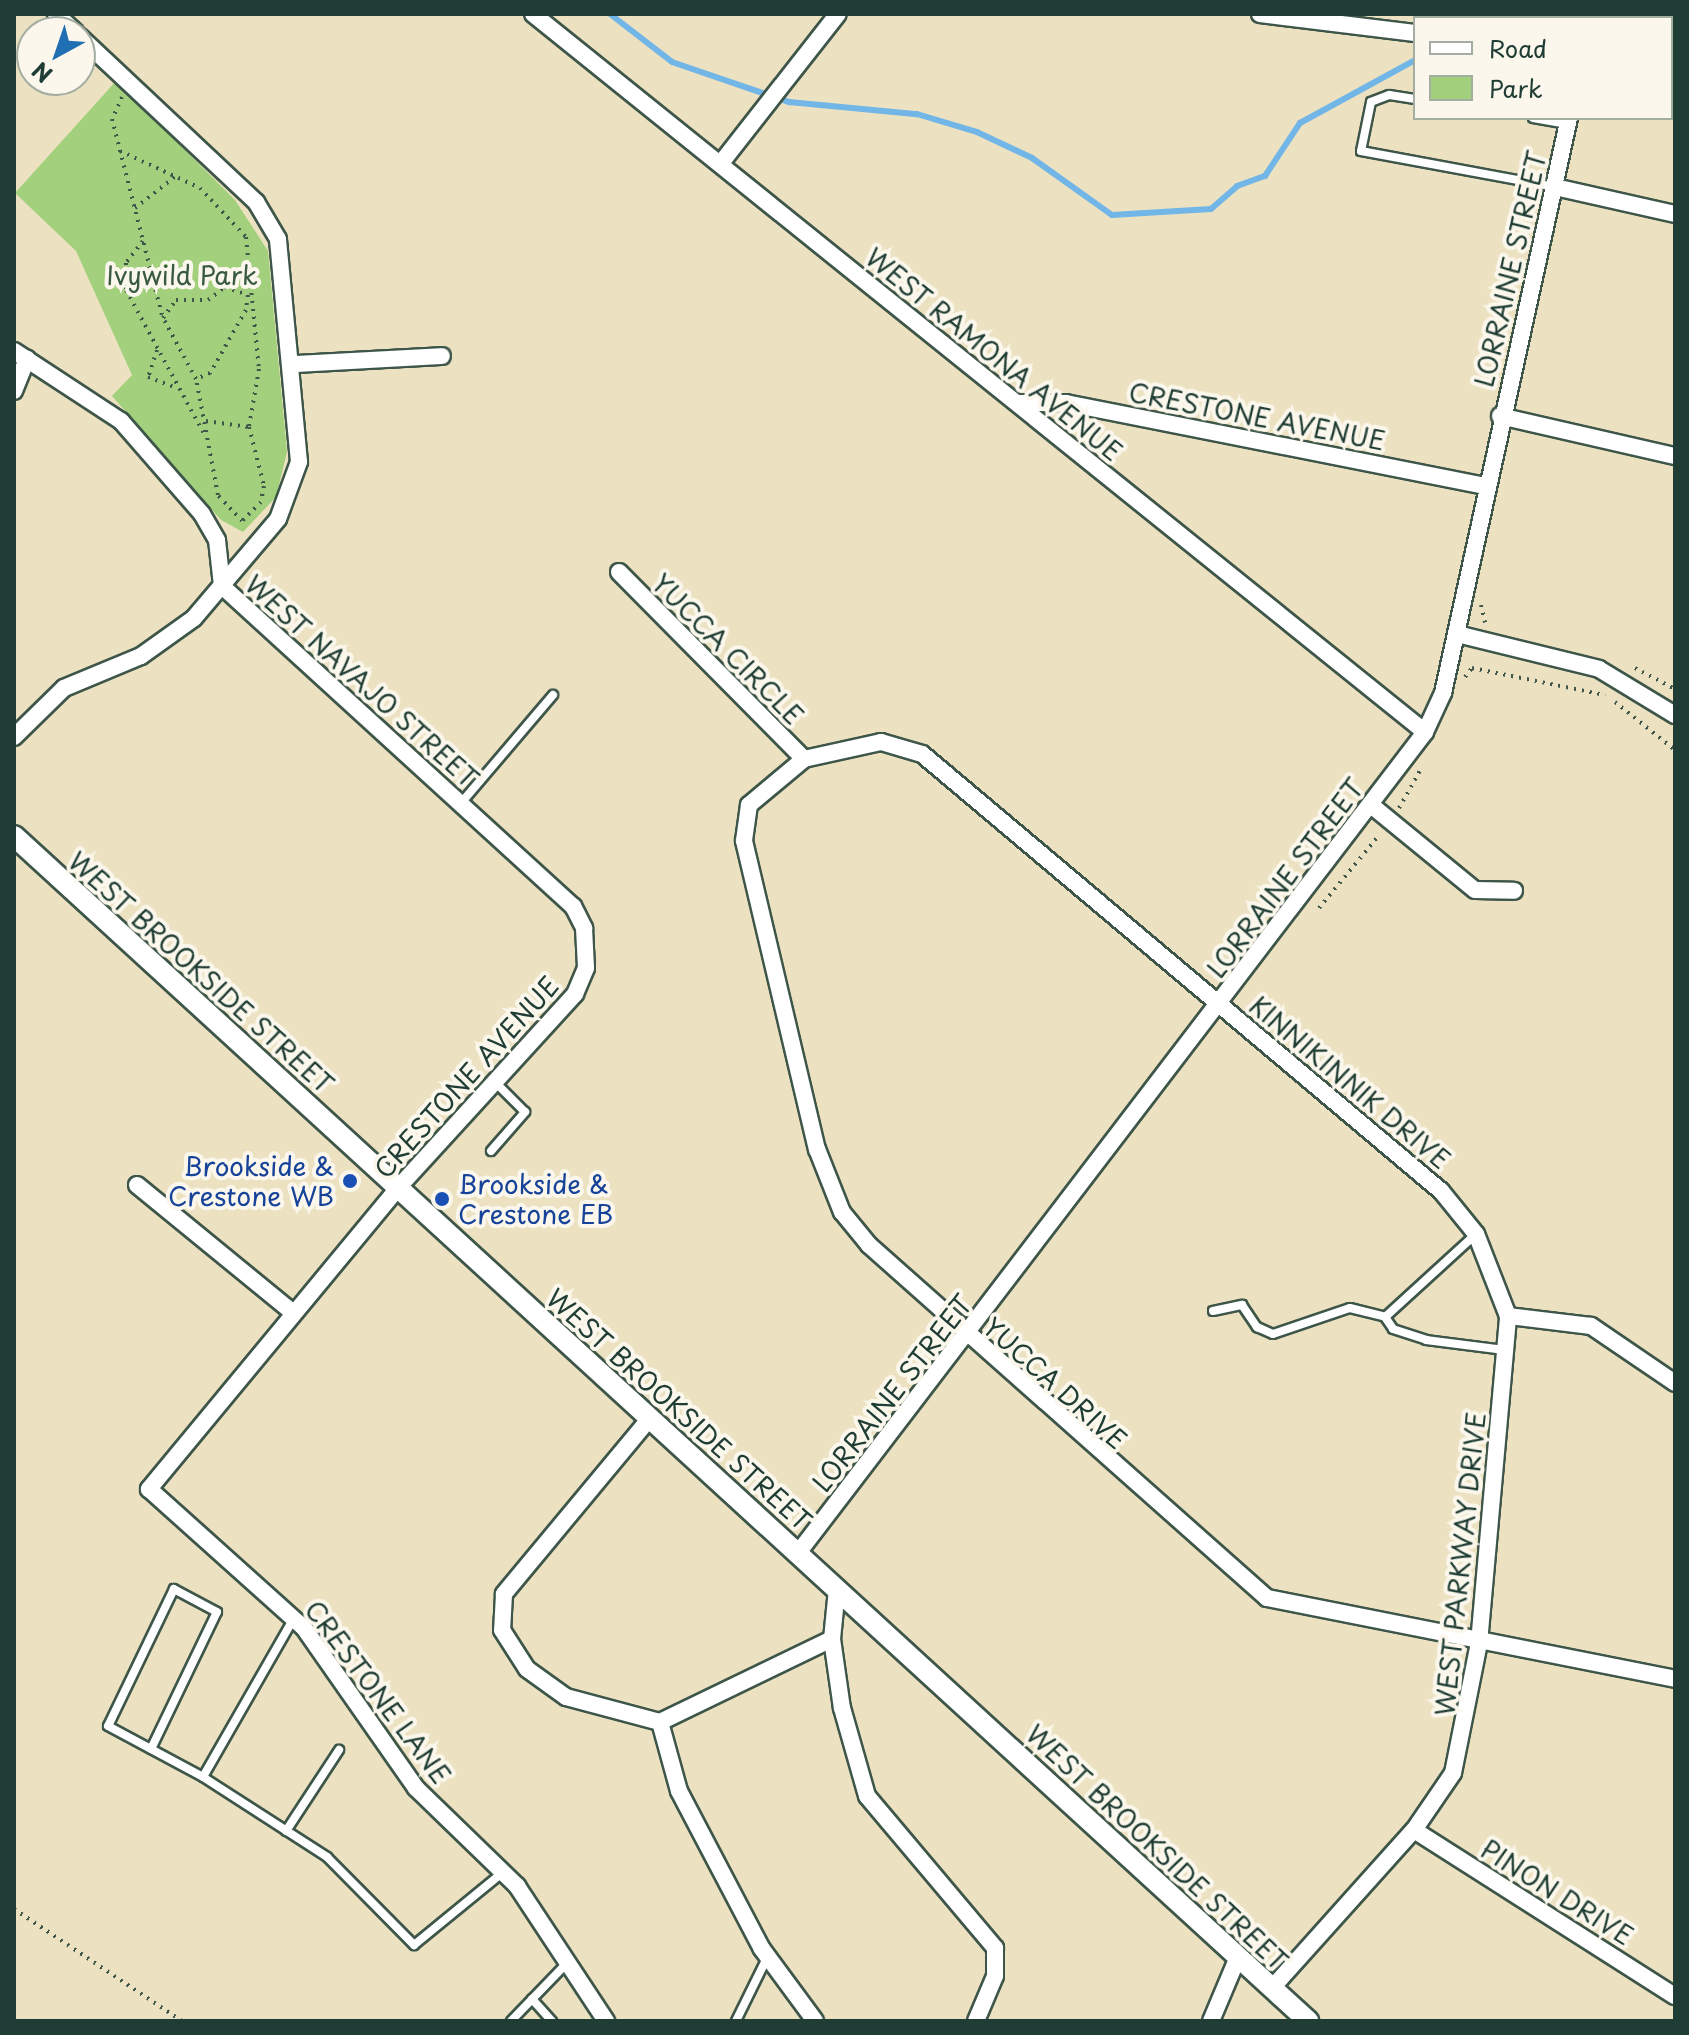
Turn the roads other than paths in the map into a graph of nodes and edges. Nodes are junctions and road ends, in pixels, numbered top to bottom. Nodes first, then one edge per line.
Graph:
1 (533, 14) edge
2 (838, 14) edge
3 (1260, 14) edge
4 (1413, 33) edge
5 (96, 52) edge
6 (1413, 99) edge
7 (1569, 121) edge
8 (721, 163) junction
9 (1555, 187) junction
10 (1675, 214) edge
11 (21, 355) edge
12 (442, 356) dead end
13 (295, 364) junction
14 (14, 391) edge
15 (1018, 403) junction
16 (1500, 416) junction
17 (1675, 456) edge
18 (1486, 486) junction
19 (619, 572) dead end
20 (222, 586) junction
21 (1457, 634) junction
22 (553, 695) dead end
23 (1675, 715) edge
24 (1425, 732) junction
25 (14, 737) edge
26 (804, 759) junction
27 (460, 804) junction
28 (1371, 805) junction
29 (14, 836) edge
30 (1514, 891) dead end
31 (587, 947) joint
32 (1219, 1002) junction
33 (495, 1082) junction
34 (491, 1151) dead end
35 (137, 1185) dead end
36 (398, 1188) junction
37 (1476, 1234) junction
38 (1213, 1311) dead end
39 (292, 1312) junction
40 (1508, 1316) junction
41 (1385, 1317) junction
42 (967, 1336) junction
43 (1505, 1350) junction
44 (1675, 1383) edge
45 (650, 1418) junction
46 (149, 1489) joint
47 (798, 1553) junction
48 (837, 1589) junction
49 (294, 1618) junction
50 (832, 1639) junction
51 (1479, 1643) junction
52 (1675, 1679) edge
53 (660, 1722) junction
54 (151, 1749) junction
55 (339, 1750) dead end
56 (203, 1777) junction
57 (1414, 1830) junction
58 (286, 1831) junction
59 (503, 1872) junction
60 (1238, 1957) junction
61 (768, 1958) junction
62 (567, 1963) junction
63 (1272, 1988) junction
64 (1675, 1996) edge
65 (532, 1999) junction
66 (511, 2021) edge
67 (552, 2021) edge
68 (606, 2021) edge
69 (736, 2021) edge
70 (815, 2021) edge
71 (976, 2021) edge
72 (1211, 2021) edge
73 (1308, 2021) edge

1 - 8 street, WEST RAMONA AVENUE
2 - 8 street
3 - 4 street
5 - 13 street
6 - 9 lane
7 - 9 street, LORRAINE STREET
8 - 15 street, WEST RAMONA AVENUE
9 - 10 street
9 - 16 street, LORRAINE STREET
11 - 14 street
11 - 20 street, WEST NAVAJO STREET
12 - 13 street
13 - 20 street
15 - 18 street, CRESTONE AVENUE
15 - 24 street, WEST RAMONA AVENUE
16 - 17 street
16 - 18 street, LORRAINE STREET
18 - 21 street, LORRAINE STREET
19 - 26 street, YUCCA CIRCLE
20 - 25 street
20 - 27 street, WEST NAVAJO STREET
21 - 23 street
21 - 24 street, LORRAINE STREET
22 - 27 lane
24 - 28 street, LORRAINE STREET
26 - 32 street, KINNIKINNIK DRIVE
26 - 42 street, YUCCA DRIVE
27 - 31 street, WEST NAVAJO STREET
28 - 30 street
28 - 32 street, LORRAINE STREET
29 - 36 street, WEST BROOKSIDE STREET
31 - 33 street, CRESTONE AVENUE
32 - 37 street, KINNIKINNIK DRIVE
32 - 42 street, LORRAINE STREET
33 - 34 lane
33 - 36 street, CRESTONE AVENUE
35 - 39 street
36 - 39 street, CRESTONE AVENUE
36 - 45 street, WEST BROOKSIDE STREET
37 - 40 street, KINNIKINNIK DRIVE
37 - 41 lane
38 - 41 lane
39 - 46 street, CRESTONE AVENUE
40 - 43 street, WEST PARKWAY DRIVE
40 - 44 street
41 - 43 lane
42 - 47 street, LORRAINE STREET
42 - 51 street, YUCCA DRIVE
43 - 51 street, WEST PARKWAY DRIVE
45 - 47 street, WEST BROOKSIDE STREET
45 - 53 street
46 - 49 street, CRESTONE LANE
47 - 48 street, WEST BROOKSIDE STREET
48 - 50 street
48 - 60 street, WEST BROOKSIDE STREET
49 - 56 lane
49 - 59 street, CRESTONE LANE
50 - 53 street
50 - 71 street
51 - 52 street, YUCCA DRIVE
51 - 57 street, WEST PARKWAY DRIVE
53 - 61 street
54 - 54 lane
54 - 56 lane
55 - 58 lane
56 - 58 lane
57 - 63 street, WEST PARKWAY DRIVE
57 - 64 street, PINON DRIVE
58 - 59 lane
59 - 62 street, CRESTONE LANE
60 - 63 street, WEST BROOKSIDE STREET
60 - 72 street
61 - 69 lane
61 - 70 street
62 - 65 lane
62 - 68 street, CRESTONE LANE
63 - 73 street, WEST BROOKSIDE STREET
65 - 66 lane
65 - 67 lane

